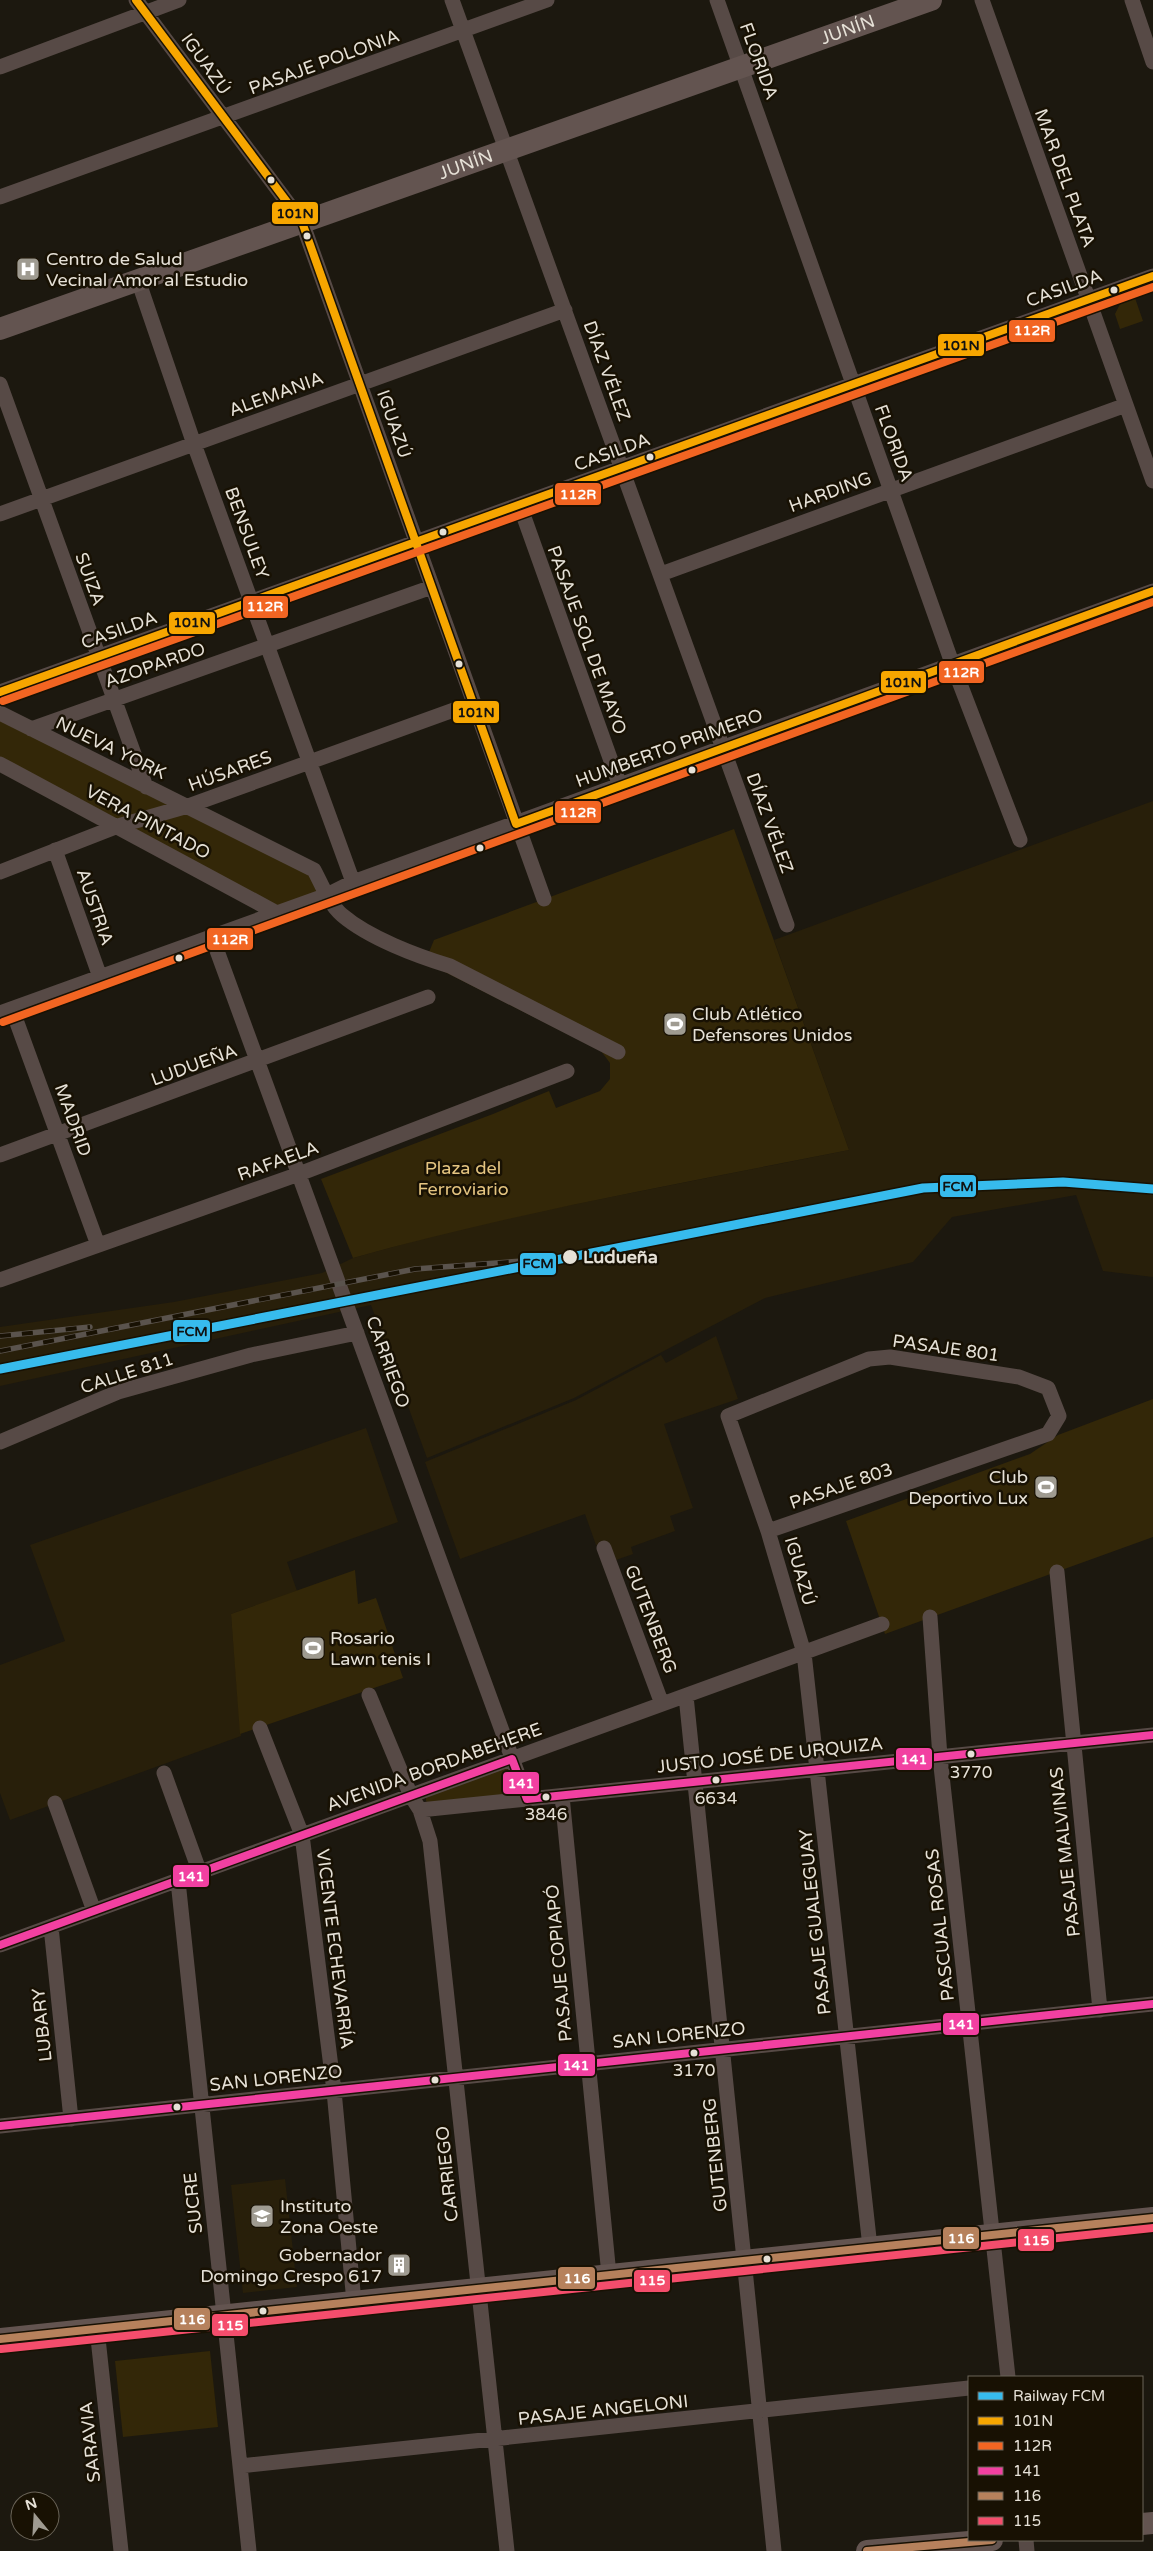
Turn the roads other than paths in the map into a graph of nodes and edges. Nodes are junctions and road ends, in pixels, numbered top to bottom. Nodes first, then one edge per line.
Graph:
1 (179, 0) edge
2 (452, 0) edge
3 (547, 0) edge
4 (717, 0) edge
5 (931, 0) edge
6 (982, 0) edge
7 (1132, 0) edge
8 (140, 6) edge
9 (464, 32) junction
10 (1153, 62) edge
11 (741, 66) junction
12 (0, 67) edge
13 (223, 118) junction
14 (507, 150) junction
15 (0, 197) edge
16 (302, 222) junction
17 (1153, 276) edge
18 (138, 280) junction
19 (1088, 300) junction
20 (565, 310) junction
21 (0, 329) edge
22 (853, 383) junction
23 (0, 384) edge
24 (360, 384) junction
25 (1126, 406) junction
26 (194, 444) junction
27 (622, 468) junction
28 (1153, 481) edge
29 (891, 490) junction
30 (42, 499) junction
31 (520, 506) junction
32 (0, 514) edge
33 (416, 542) junction
34 (661, 574) junction
35 (432, 587) junction
36 (1153, 590) edge
37 (251, 602) junction
38 (268, 646) junction
39 (98, 657) junction
40 (952, 663) junction
41 (0, 692) edge
42 (114, 699) junction
43 (473, 703) junction
44 (0, 713) edge
45 (31, 729) junction
46 (724, 748) junction
47 (309, 762) junction
48 (0, 764) edge
49 (620, 786) junction
50 (146, 787) junction
51 (188, 806) junction
52 (516, 824) junction
53 (118, 826) junction
54 (1020, 840) dead end
55 (55, 850) junction
56 (0, 872) edge
57 (353, 882) junction
58 (327, 895) junction
59 (544, 900) dead end
60 (277, 913) junction
61 (787, 925) dead end
62 (212, 937) junction
63 (100, 977) junction
64 (428, 997) dead end
65 (6, 1011) edge
66 (618, 1052) dead end
67 (257, 1061) junction
68 (567, 1071) dead end
69 (58, 1135) junction
70 (0, 1155) edge
71 (299, 1174) junction
72 (98, 1244) junction
73 (0, 1280) edge
74 (357, 1333) junction
75 (728, 1416) joint
76 (1059, 1416) joint
77 (0, 1442) edge
78 (768, 1531) junction
79 (604, 1548) dead end
80 (1057, 1572) dead end
81 (930, 1617) dead end
82 (882, 1624) dead end
83 (804, 1653) junction
84 (370, 1694) dead end
85 (686, 1696) junction
86 (662, 1704) junction
87 (260, 1728) dead end
88 (1153, 1735) edge
89 (1072, 1743) junction
90 (940, 1756) junction
91 (512, 1759) junction
92 (817, 1770) junction
93 (164, 1773) dead end
94 (695, 1782) junction
95 (411, 1796) junction
96 (562, 1796) junction
97 (527, 1800) junction
98 (55, 1804) dead end
99 (420, 1810) junction
100 (302, 1835) junction
101 (200, 1872) junction
102 (178, 1881) junction
103 (94, 1911) junction
104 (51, 1927) junction
105 (0, 1945) edge
106 (1153, 2004) edge
107 (1100, 2010) junction
108 (970, 2023) junction
109 (847, 2036) junction
110 (722, 2050) junction
111 (588, 2064) junction
112 (455, 2078) junction
113 (334, 2091) junction
114 (202, 2105) junction
115 (71, 2119) junction
116 (0, 2126) edge
117 (1153, 2218) edge
118 (993, 2235) junction
119 (870, 2248) junction
120 (744, 2261) junction
121 (608, 2275) junction
122 (478, 2289) junction
123 (354, 2302) junction
124 (224, 2316) junction
125 (97, 2329) junction
126 (0, 2339) edge
127 (1008, 2376) edge
128 (968, 2388) edge
129 (760, 2412) junction
130 (495, 2440) junction
131 (240, 2466) junction
132 (981, 2541) edge
133 (121, 2551) edge
134 (249, 2551) edge
135 (507, 2551) edge
136 (774, 2551) edge
137 (868, 2551) edge

1 - 8 street
2 - 9 street, DÍAZ VÉLEZ
3 - 9 street, PASAJE POLONIA
4 - 11 street, FLORIDA
5 - 11 main road, JUNÍN
6 - 19 street, MAR DEL PLATA
7 - 10 street
8 - 12 street
8 - 13 street, IGUAZÚ
9 - 13 street, PASAJE POLONIA
9 - 14 street, DÍAZ VÉLEZ
11 - 14 main road, JUNÍN
11 - 22 street, FLORIDA
13 - 15 street, PASAJE POLONIA
13 - 16 street, IGUAZÚ
14 - 16 main road, JUNÍN
14 - 20 street, DÍAZ VÉLEZ
16 - 18 main road, JUNÍN
16 - 24 street, IGUAZÚ
17 - 19 street, CASILDA
18 - 21 main road, JUNÍN
18 - 26 street, BENSULEY
19 - 22 street, CASILDA
19 - 25 street, MAR DEL PLATA
20 - 24 street, ALEMANIA
20 - 27 street, DÍAZ VÉLEZ
22 - 27 street, CASILDA
22 - 29 street, FLORIDA
23 - 30 street, SUIZA
24 - 26 street, ALEMANIA
24 - 33 street, IGUAZÚ
25 - 28 street, MAR DEL PLATA
25 - 29 street, HARDING
26 - 30 street, ALEMANIA
26 - 37 street, BENSULEY
27 - 31 street, CASILDA
27 - 34 street, DÍAZ VÉLEZ
29 - 34 street, HARDING
29 - 40 street, FLORIDA
30 - 32 street, ALEMANIA
30 - 39 street, SUIZA
31 - 33 street, CASILDA
31 - 49 street, PASAJE SOL DE MAYO
33 - 35 street, IGUAZÚ
33 - 37 street, CASILDA
34 - 46 street, DÍAZ VÉLEZ
35 - 38 street, AZOPARDO
35 - 43 street, IGUAZÚ
36 - 40 street, HUMBERTO PRIMERO
37 - 38 street, BENSULEY
37 - 39 street, CASILDA
38 - 42 street, AZOPARDO
38 - 47 street, BENSULEY
39 - 41 street, CASILDA
39 - 42 street, SUIZA
40 - 46 street, HUMBERTO PRIMERO
40 - 54 street, FLORIDA
42 - 45 street, AZOPARDO
42 - 50 street, SUIZA
43 - 47 street, HÚSARES
43 - 52 street, IGUAZÚ
44 - 45 street, NUEVA YORK
45 - 50 street, NUEVA YORK
46 - 49 street, HUMBERTO PRIMERO
46 - 61 street, DÍAZ VÉLEZ
47 - 51 street, HÚSARES
47 - 57 street, BENSULEY
48 - 53 street, VERA PINTADO
49 - 52 street, HUMBERTO PRIMERO
50 - 51 street, NUEVA YORK
51 - 53 street, HÚSARES
51 - 58 street, NUEVA YORK
52 - 57 street, HUMBERTO PRIMERO
52 - 59 street, IGUAZÚ
53 - 55 street, HÚSARES
53 - 60 street, VERA PINTADO
55 - 56 street, HÚSARES
55 - 63 street, AUSTRIA
57 - 58 street, HUMBERTO PRIMERO
58 - 60 street, HUMBERTO PRIMERO
58 - 66 street, NUEVA YORK
60 - 62 street, HUMBERTO PRIMERO
62 - 63 street, HUMBERTO PRIMERO
62 - 67 street, CARRIEGO
63 - 65 street, HUMBERTO PRIMERO
64 - 67 street, LUDUEÑA
65 - 69 street, MADRID
67 - 69 street, LUDUEÑA
67 - 71 street, CARRIEGO
68 - 71 street, RAFAELA
69 - 70 street, LUDUEÑA
69 - 72 street, MADRID
71 - 72 street, RAFAELA
71 - 74 street, CARRIEGO
72 - 73 street, RAFAELA
74 - 77 street, CALLE 811
74 - 91 street, CARRIEGO
75 - 76 street, PASAJE 801
75 - 78 street, IGUAZÚ
76 - 78 street, PASAJE 803
78 - 83 street, IGUAZÚ
79 - 86 street, GUTENBERG
80 - 89 street, PASAJE MALVINAS
81 - 90 street, PASCUAL ROSAS
82 - 83 street, AVENIDA BORDABEHERE
83 - 85 street, AVENIDA BORDABEHERE
83 - 92 street, PASAJE GUALEGUAY
84 - 95 street, CARRIEGO
85 - 86 street, AVENIDA BORDABEHERE
85 - 94 street, GUTENBERG
86 - 91 street, AVENIDA BORDABEHERE
87 - 100 street, VICENTE ECHEVARRÍA
88 - 89 street, JUSTO JOSÉ DE URQUIZA
89 - 90 street, JUSTO JOSÉ DE URQUIZA
89 - 107 street, PASAJE MALVINAS
90 - 92 street, JUSTO JOSÉ DE URQUIZA
90 - 108 street, PASCUAL ROSAS
91 - 95 street, AVENIDA BORDABEHERE
91 - 97 street, CARRIEGO
92 - 94 street, JUSTO JOSÉ DE URQUIZA
92 - 109 street, PASAJE GUALEGUAY
93 - 101 street
94 - 96 street, JUSTO JOSÉ DE URQUIZA
94 - 110 street, GUTENBERG
95 - 99 street, CARRIEGO
95 - 100 street, AVENIDA BORDABEHERE
96 - 97 street, JUSTO JOSÉ DE URQUIZA
96 - 111 street, PASAJE COPIAPÓ
97 - 99 street, JUSTO JOSÉ DE URQUIZA
98 - 103 street
99 - 112 street, CARRIEGO
100 - 101 street, AVENIDA BORDABEHERE
100 - 113 street, VICENTE ECHEVARRÍA
101 - 102 street, AVENIDA BORDABEHERE
102 - 103 street, AVENIDA BORDABEHERE
102 - 114 street, SUCRE
103 - 104 street, AVENIDA BORDABEHERE
104 - 105 street, AVENIDA BORDABEHERE
104 - 115 street, LUBARY
106 - 107 street, SAN LORENZO
107 - 108 street, SAN LORENZO
108 - 109 street, SAN LORENZO
108 - 118 street, PASCUAL ROSAS
109 - 110 street, SAN LORENZO
109 - 119 street, PASAJE GUALEGUAY
110 - 111 street, SAN LORENZO
110 - 120 street, GUTENBERG
111 - 112 street, SAN LORENZO
111 - 121 street, PASAJE COPIAPÓ
112 - 113 street, SAN LORENZO
112 - 122 street, CARRIEGO
113 - 114 street, SAN LORENZO
113 - 123 street, VICENTE ECHEVARRÍA
114 - 115 street, SAN LORENZO
114 - 124 street, SUCRE
115 - 116 street, SAN LORENZO
117 - 118 main road
118 - 119 main road
118 - 127 street, PASCUAL ROSAS
119 - 120 main road
120 - 121 main road
120 - 129 street, GUTENBERG
121 - 122 main road
122 - 123 main road
122 - 130 street, CARRIEGO
123 - 124 main road
124 - 125 main road
124 - 131 street, SUCRE
125 - 126 main road
125 - 133 street, SARAVIA
128 - 129 street, PASAJE ANGELONI
129 - 130 street, PASAJE ANGELONI
129 - 136 street, GUTENBERG
130 - 131 street, PASAJE ANGELONI
130 - 135 street, CARRIEGO
131 - 134 street, SUCRE
132 - 137 main road

